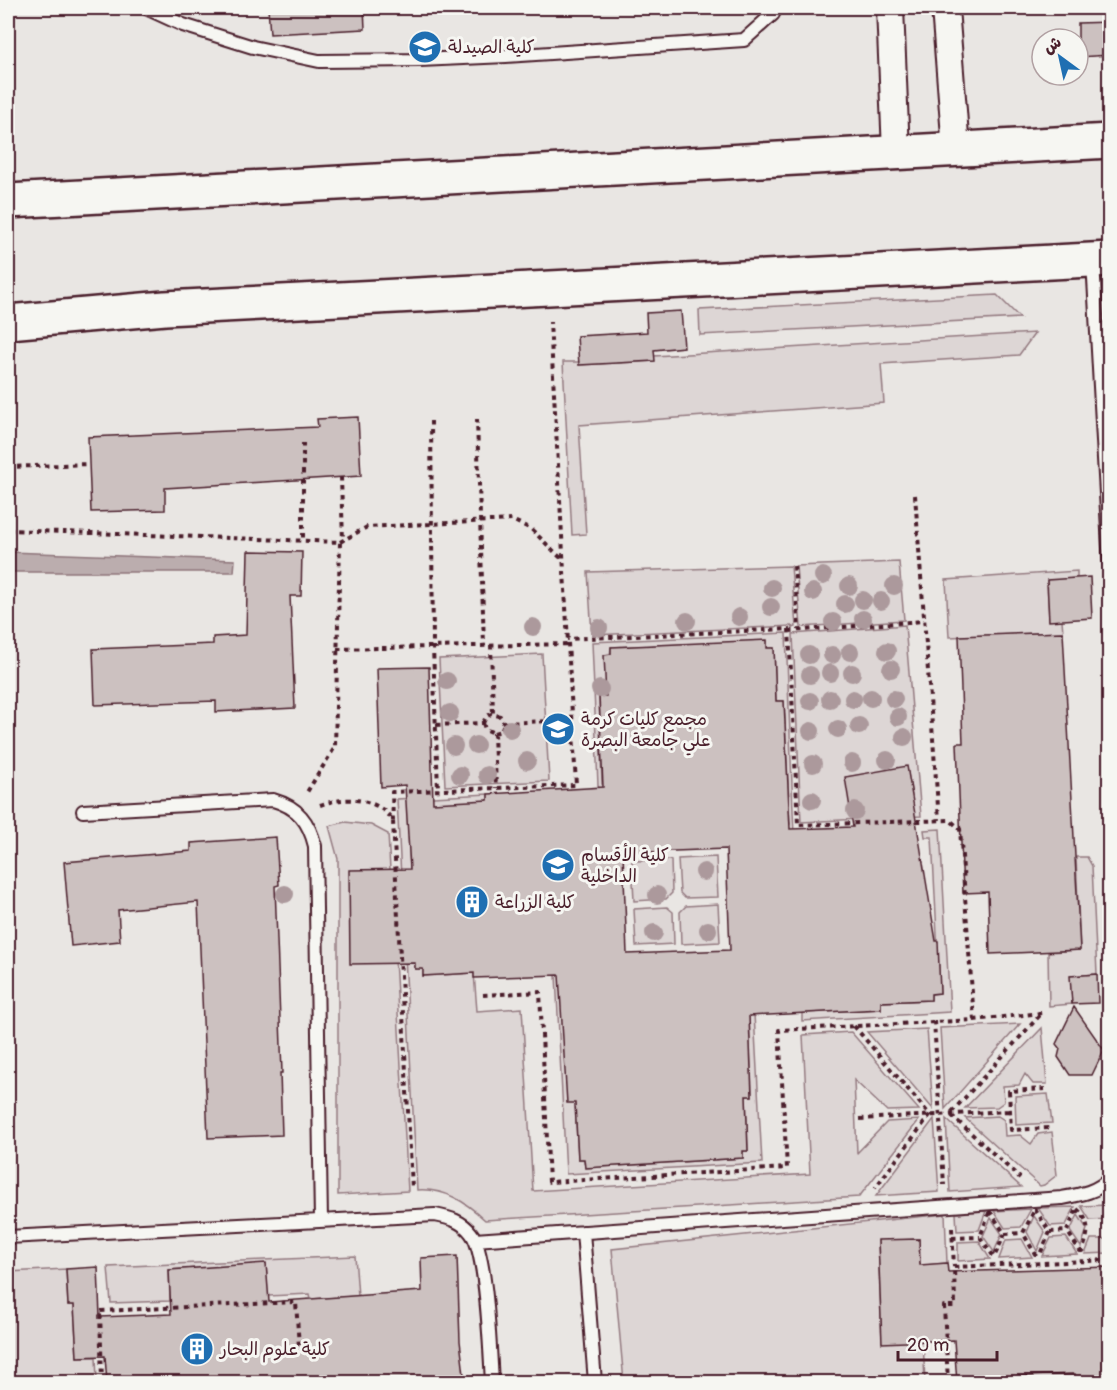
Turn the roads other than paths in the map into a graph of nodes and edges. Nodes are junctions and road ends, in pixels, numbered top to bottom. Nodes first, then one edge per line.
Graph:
1 (146, 8) edge
2 (775, 8) edge
3 (890, 8) edge
4 (945, 8) edge
5 (1110, 141) edge
6 (956, 149) junction
7 (896, 152) junction
8 (8, 201) edge
9 (1101, 260) edge
10 (8, 322) edge
11 (1110, 566) edge
12 (82, 811) dead end
13 (1110, 1178) edge
14 (321, 1221) junction
15 (583, 1232) junction
16 (8, 1237) edge
17 (475, 1240) junction
18 (492, 1383) edge
19 (595, 1383) edge

1 - 2 lane
3 - 7 street
4 - 6 street
5 - 6 street
6 - 7 street
7 - 8 street
9 - 10 street
9 - 11 lane
12 - 14 lane
13 - 15 lane
14 - 16 lane
14 - 17 lane
15 - 17 lane
15 - 19 lane
17 - 18 lane

